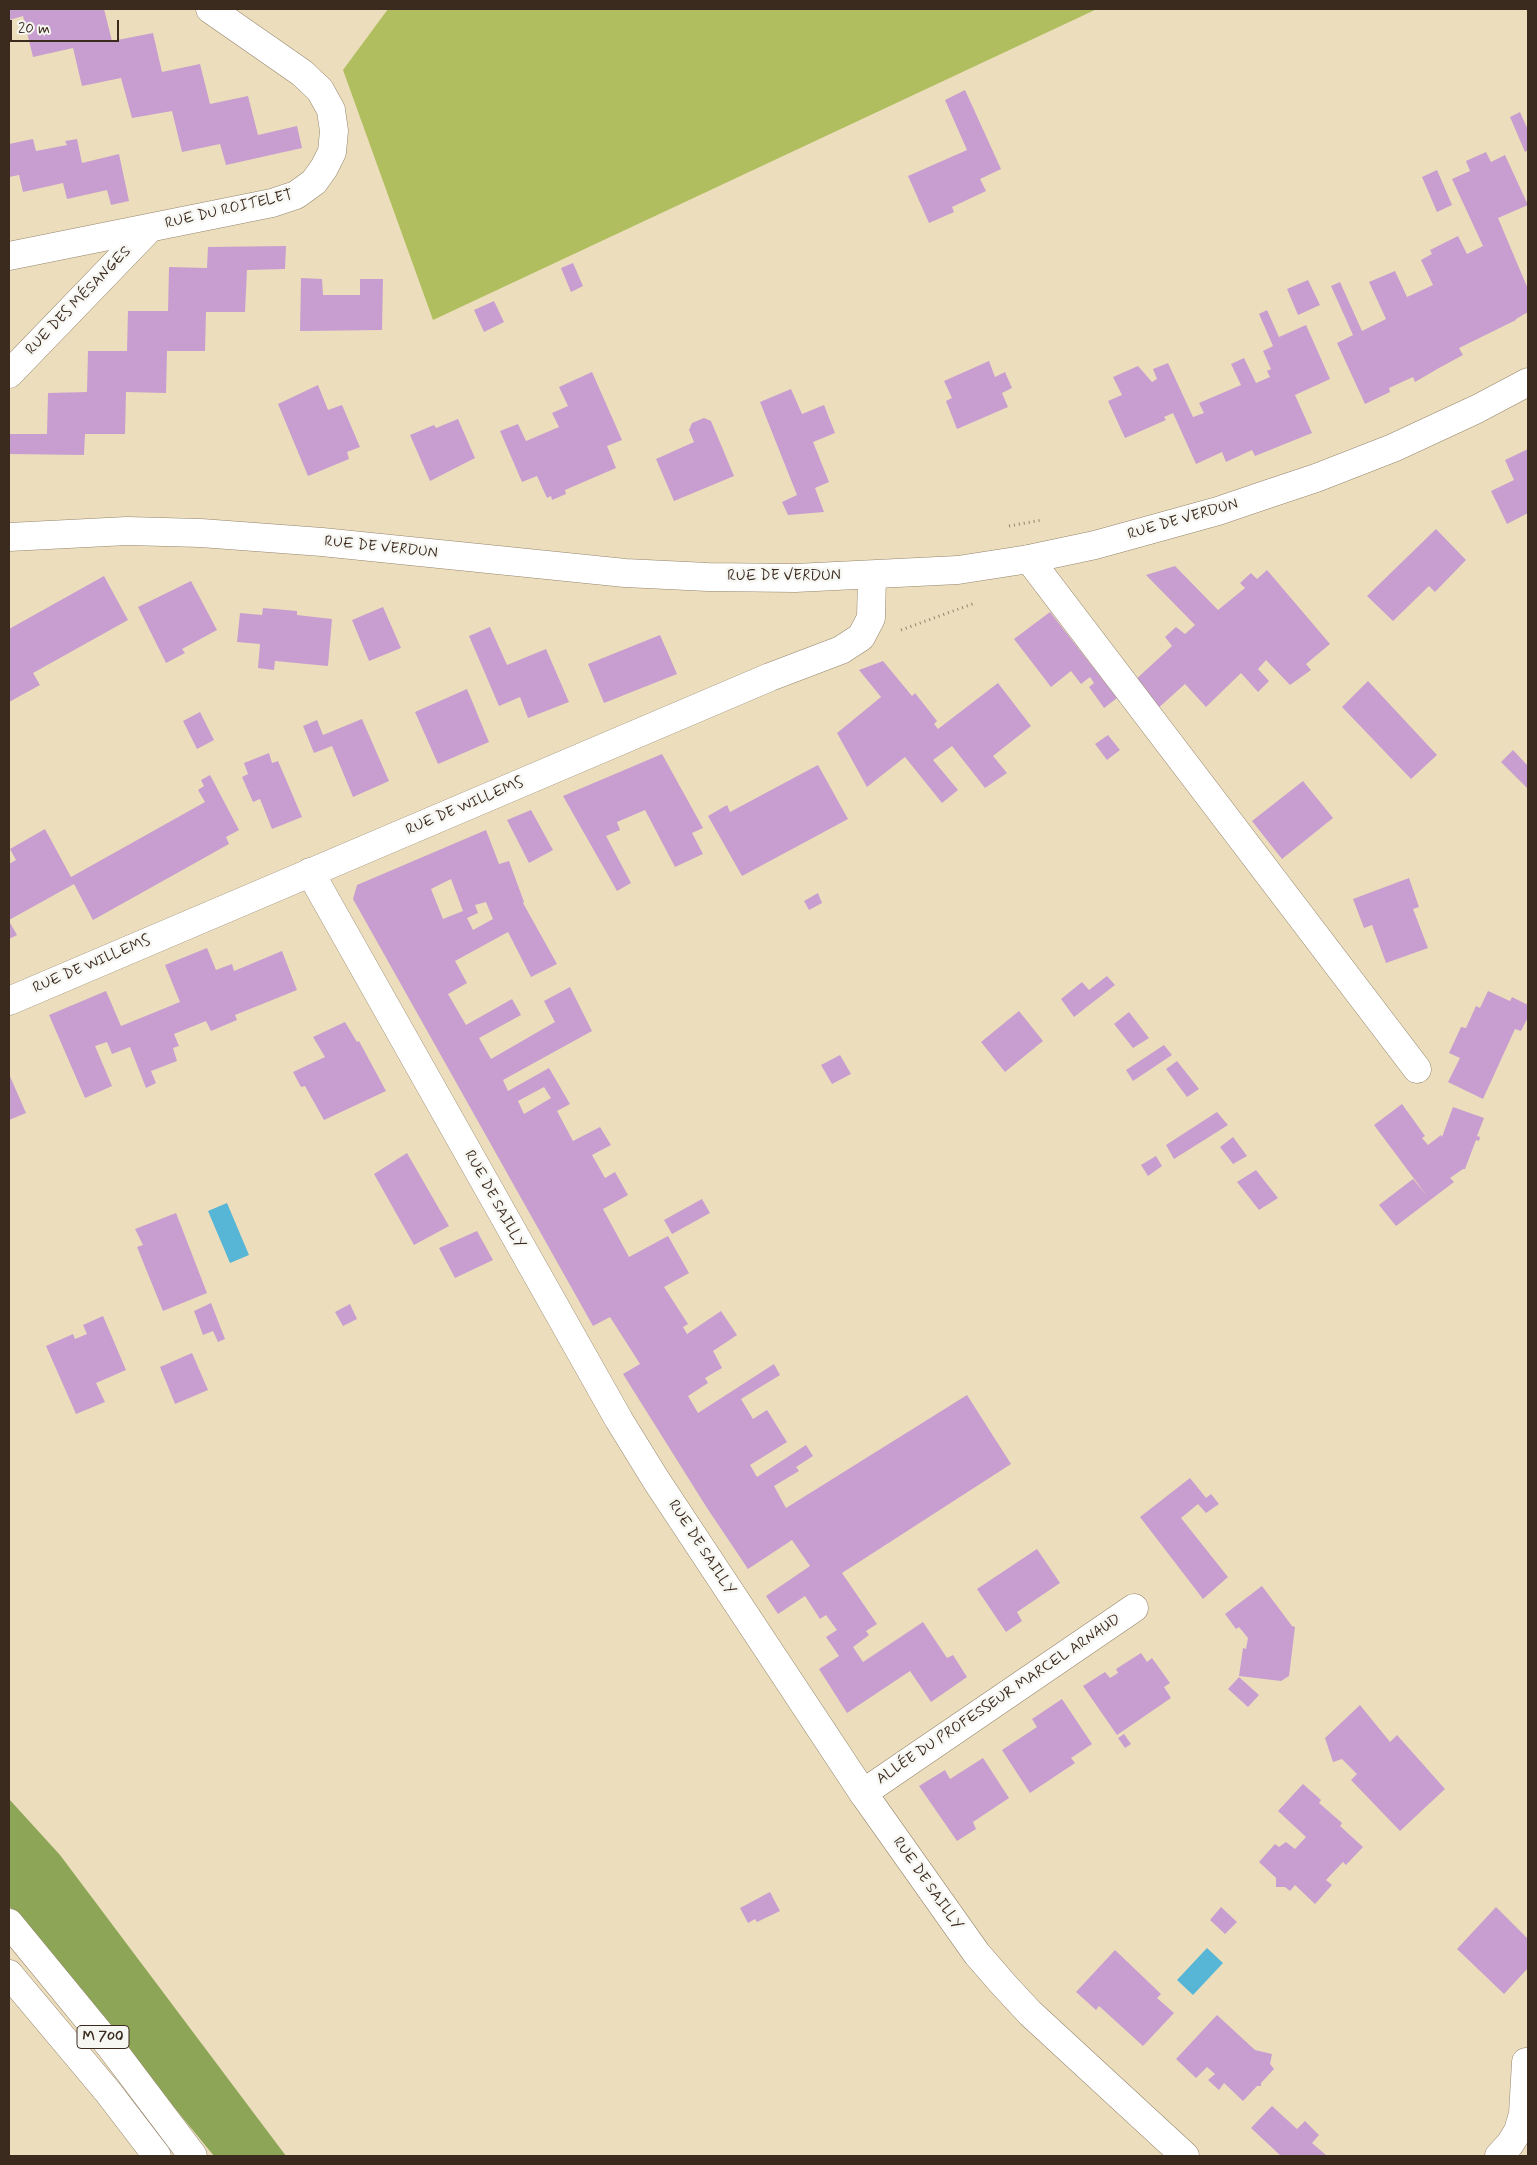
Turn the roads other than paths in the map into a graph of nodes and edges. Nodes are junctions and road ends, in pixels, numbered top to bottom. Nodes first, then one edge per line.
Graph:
1 (210, 9) edge
2 (149, 229) junction
3 (9, 256) edge
4 (9, 374) edge
5 (1528, 382) edge
6 (9, 537) edge
7 (1029, 559) junction
8 (872, 576) junction
9 (310, 872) junction
10 (9, 1001) edge
11 (1417, 1069) dead end
12 (1134, 1608) dead end
13 (863, 1793) junction
14 (9, 1923) edge
15 (9, 1974) edge
16 (1526, 2062) dead end
17 (157, 2156) edge
18 (193, 2156) edge
19 (1185, 2156) edge
20 (1499, 2156) edge

1 - 2 main road, RUE DU ROITELET
2 - 3 main road, RUE DU ROITELET
2 - 4 main road, RUE DES MÉSANGES
5 - 7 main road, RUE DE VERDUN
6 - 8 main road, RUE DE VERDUN
7 - 8 main road, RUE DE VERDUN
7 - 11 main road
8 - 9 main road, RUE DE WILLEMS
9 - 10 main road, RUE DE WILLEMS
9 - 13 main road, RUE DE SAILLY
12 - 13 main road, ALLÉE DU PROFESSEUR MARCEL ARNAUD
13 - 19 main road, RUE DE SAILLY
14 - 18 main road, M 700
15 - 17 main road, M 700
16 - 20 main road

